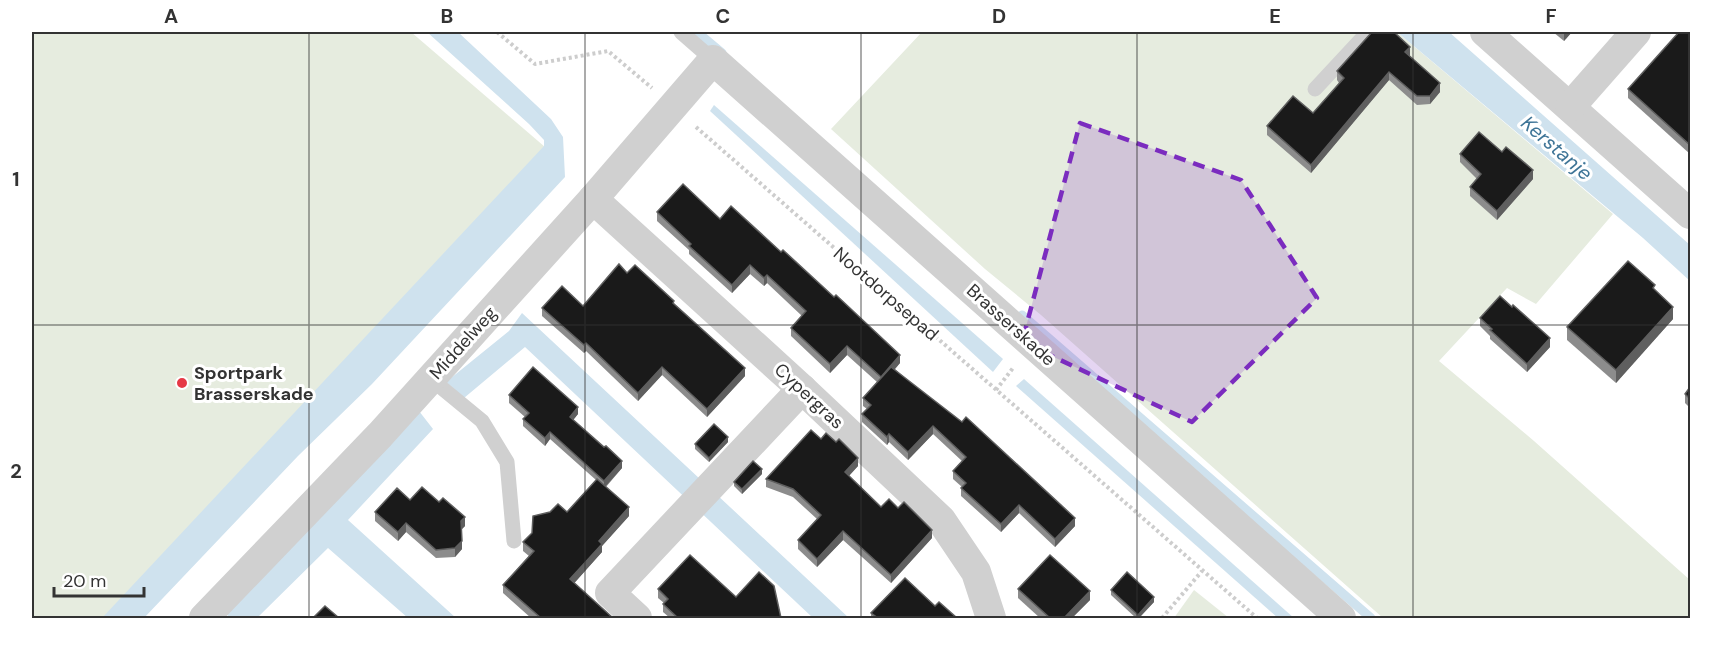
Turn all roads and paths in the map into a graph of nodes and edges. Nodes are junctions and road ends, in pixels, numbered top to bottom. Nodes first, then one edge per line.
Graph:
1 (498, 32) edge
2 (681, 32) edge
3 (1368, 32) edge
4 (1485, 32) edge
5 (1636, 32) edge
6 (713, 60) junction
7 (1315, 89) dead end
8 (672, 106) junction
9 (1570, 107) junction
10 (593, 199) junction
11 (1690, 214) edge
12 (431, 379) junction
13 (802, 389) junction
14 (514, 541) dead end
15 (1202, 571) junction
16 (209, 617) edge
17 (637, 618) edge
18 (991, 618) edge
19 (1162, 618) edge
20 (1257, 618) edge
21 (1341, 618) edge

1 - 8 path, Nootdorpsepad
2 - 6 lane, Brasserskade
3 - 7 lane
4 - 9 street
5 - 9 street
6 - 8 street, Middelweg
6 - 21 street, Brasserskade
8 - 10 street, Middelweg
8 - 15 path, Nootdorpsepad
9 - 11 street
10 - 12 street, Middelweg
10 - 13 street, Cypergras
12 - 14 lane
12 - 16 street, Middelweg
13 - 17 street
13 - 18 street, Cypergras
15 - 19 path
15 - 20 path, Nootdorpsepad

